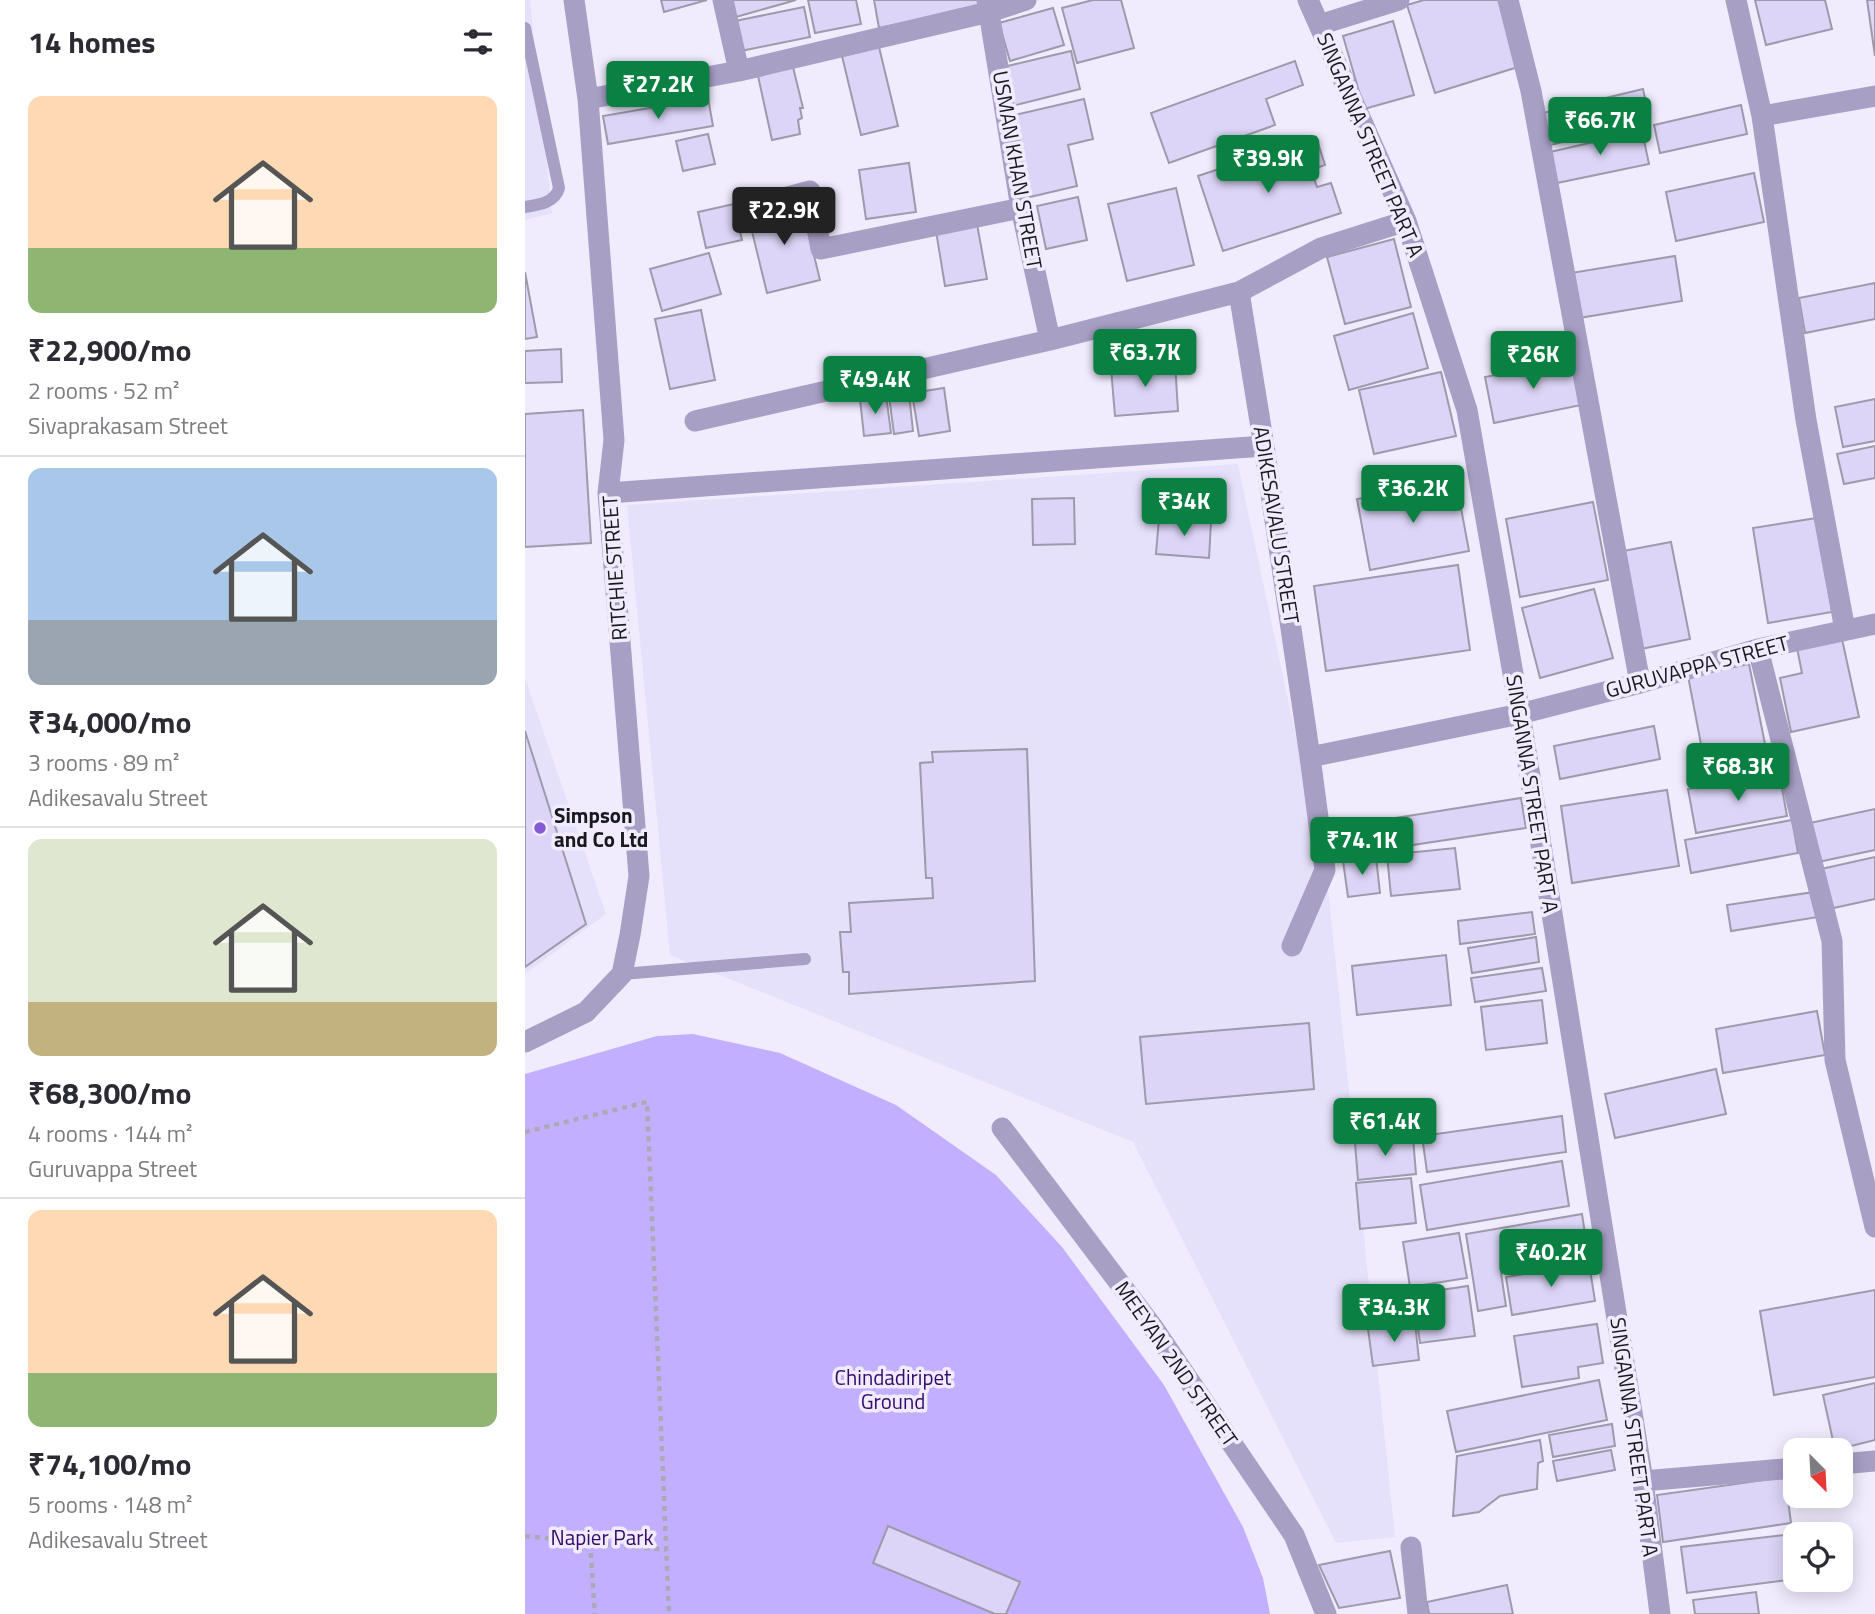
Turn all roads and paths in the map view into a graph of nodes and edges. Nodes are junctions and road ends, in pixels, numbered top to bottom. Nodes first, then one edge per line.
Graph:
1 (575, 0) edge
2 (723, 0) edge
3 (1026, 0) edge
4 (1307, 0) edge
5 (1399, 0) edge
6 (1508, 0) edge
7 (1736, 0) edge
8 (988, 6) edge
9 (1319, 25) junction
10 (525, 28) edge
11 (739, 71) junction
12 (1875, 96) edge
13 (588, 99) junction
14 (1762, 116) junction
15 (525, 207) edge
16 (747, 208) dead end
17 (1021, 208) junction
18 (1406, 221) junction
19 (1239, 292) junction
20 (1050, 340) junction
21 (695, 421) dead end
22 (1264, 446) junction
23 (608, 493) junction
24 (1875, 624) edge
25 (1845, 630) junction
26 (1758, 649) junction
27 (1640, 683) junction
28 (1520, 714) junction
29 (1310, 757) junction
30 (1292, 946) dead end
31 (805, 959) dead end
32 (622, 974) junction
33 (525, 1042) edge
34 (1002, 1128) dead end
35 (525, 1132) edge
36 (1875, 1227) edge
37 (1875, 1461) edge
38 (1853, 1463) edge
39 (1783, 1469) edge
40 (1643, 1481) junction
41 (525, 1536) edge
42 (590, 1543) junction
43 (1411, 1547) dead end
44 (666, 1550) junction
45 (595, 1614) edge
46 (669, 1614) edge
47 (1326, 1614) edge
48 (1418, 1614) edge
49 (1660, 1614) edge

1 - 13 street, RITCHIE STREET
2 - 11 street
3 - 8 street
4 - 9 street, SINGANNA STREET PART A
5 - 9 street
6 - 27 street
7 - 14 street
8 - 11 street
8 - 17 street, USMAN KHAN STREET
9 - 18 street, SINGANNA STREET PART A
10 - 15 lane
11 - 13 street
12 - 14 street
13 - 23 street, RITCHIE STREET
14 - 25 street
16 - 17 street
17 - 20 street, USMAN KHAN STREET
18 - 19 street
18 - 28 street, SINGANNA STREET PART A
19 - 20 street
19 - 22 street, ADIKESAVALU STREET
20 - 21 street
22 - 23 street
22 - 29 street, ADIKESAVALU STREET
23 - 32 street, RITCHIE STREET
24 - 25 street, GURUVAPPA STREET
25 - 26 street, GURUVAPPA STREET
26 - 27 street, GURUVAPPA STREET
26 - 36 street
27 - 28 street, GURUVAPPA STREET
28 - 29 street, GURUVAPPA STREET
28 - 40 street, SINGANNA STREET PART A
29 - 30 street, ADIKESAVALU STREET
31 - 32 lane
32 - 33 street
34 - 47 street, MEEYAN 2ND STREET
35 - 44 path
37 - 38 street
39 - 40 street
40 - 49 street, SINGANNA STREET PART A
41 - 42 path
42 - 44 path
42 - 45 path
43 - 48 street
44 - 46 path

